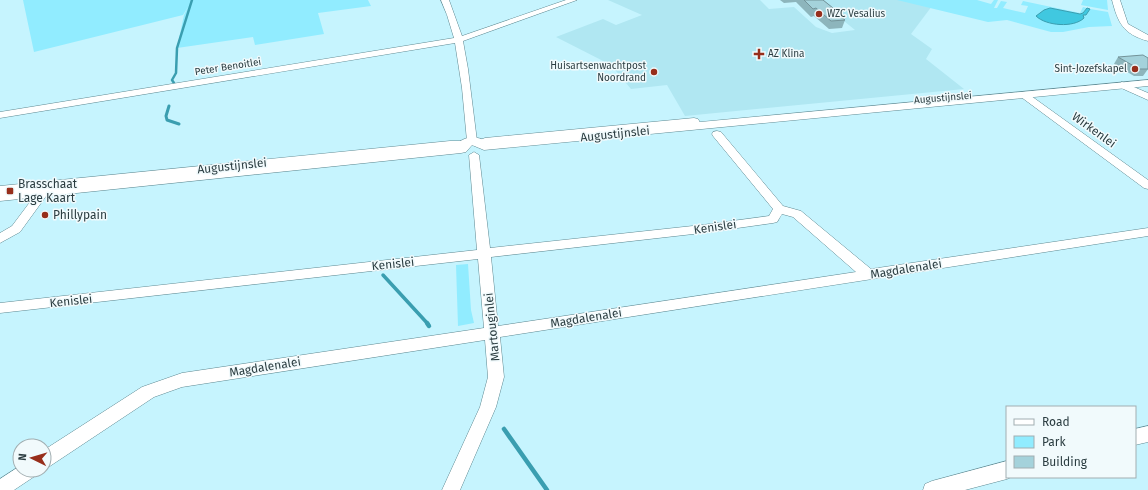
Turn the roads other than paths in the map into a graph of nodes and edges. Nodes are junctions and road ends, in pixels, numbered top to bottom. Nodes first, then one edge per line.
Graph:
1 (445, 0) edge
2 (573, 0) edge
3 (1116, 0) edge
4 (1148, 38) edge
5 (459, 40) junction
6 (1148, 83) edge
7 (1120, 85) junction
8 (1024, 95) junction
9 (1148, 97) edge
10 (0, 115) edge
11 (769, 119) junction
12 (717, 134) dead end
13 (473, 146) junction
14 (1148, 185) edge
15 (0, 190) edge
16 (43, 192) junction
17 (0, 196) edge
18 (779, 209) junction
19 (1148, 232) edge
20 (0, 239) edge
21 (484, 254) junction
22 (868, 274) junction
23 (0, 308) edge
24 (492, 332) junction
25 (1148, 434) edge
26 (1136, 437) edge
27 (52, 455) edge
28 (1006, 470) edge
29 (17, 478) edge
30 (0, 489) edge
31 (451, 490) edge
32 (932, 490) edge

1 - 5 street, Martouginlei
2 - 5 street, Peter Benoitlei
3 - 4 street
5 - 10 street, Peter Benoitlei
5 - 13 street, Martouginlei
6 - 7 street, Augustijnslei
7 - 8 street, Augustijnslei
7 - 9 street
7 - 11 street, Augustijnslei
8 - 11 street, Augustijnslei
8 - 14 street, Wirkenlei
11 - 13 street, Augustijnslei
12 - 18 street
13 - 15 street, Augustijnslei
13 - 16 street, Augustijnslei
13 - 21 street, Martouginlei
16 - 17 street, Augustijnslei
16 - 20 street
18 - 21 street, Kenislei
18 - 22 street
19 - 22 street, Magdalenalei
21 - 23 street, Kenislei
21 - 24 street, Martouginlei
22 - 24 street, Magdalenalei
24 - 27 street, Magdalenalei
24 - 31 street, Martouginlei
25 - 26 street
28 - 32 street
29 - 30 street

